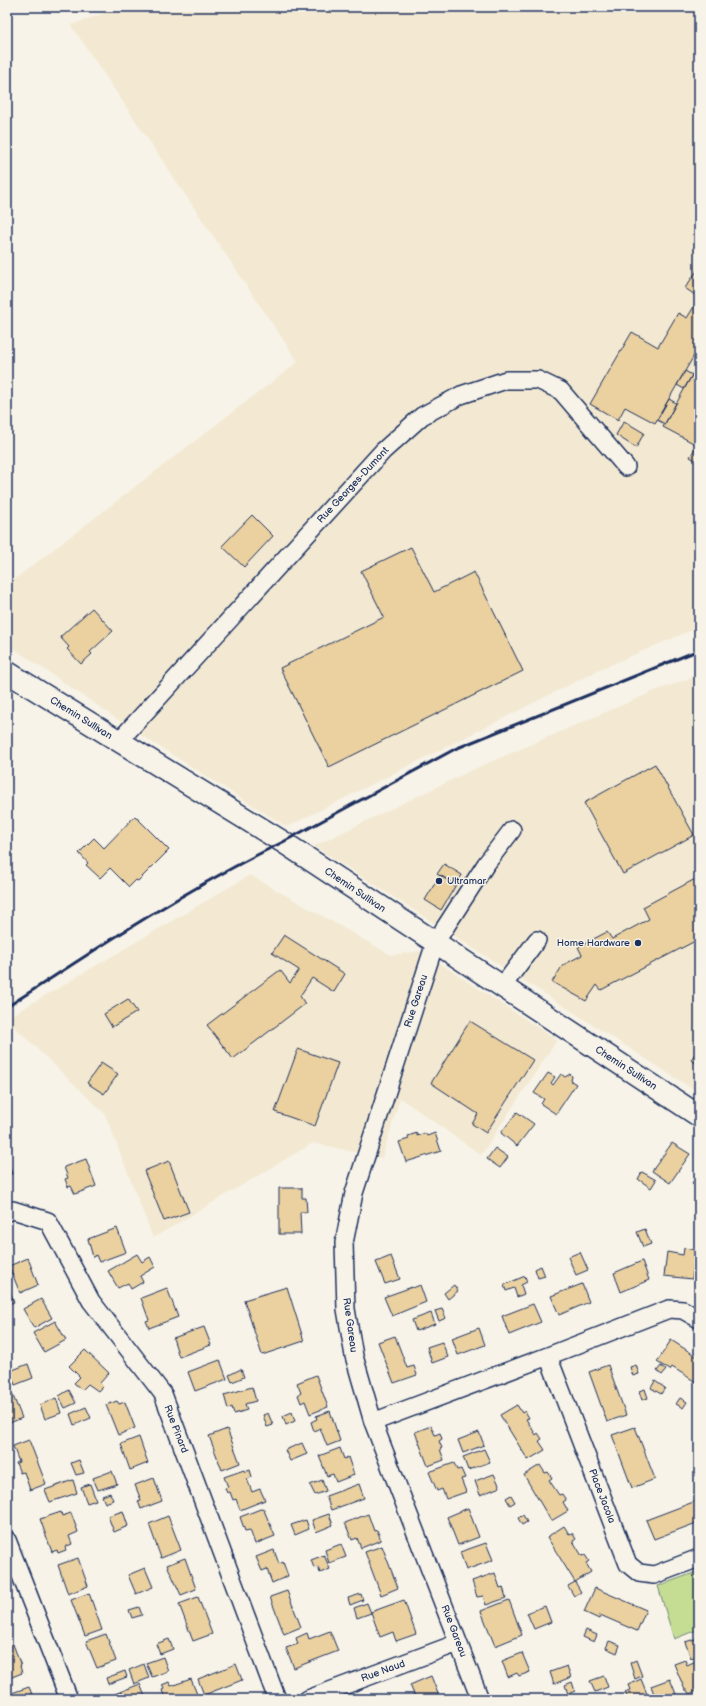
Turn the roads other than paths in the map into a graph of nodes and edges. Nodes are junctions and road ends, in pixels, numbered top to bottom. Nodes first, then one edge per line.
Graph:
1 (626, 467) dead end
2 (7, 672) edge
3 (119, 741) junction
4 (512, 830) dead end
5 (537, 940) dead end
6 (434, 943) junction
7 (502, 987) junction
8 (699, 1116) edge
9 (7, 1212) edge
10 (699, 1319) edge
11 (548, 1356) junction
12 (373, 1422) junction
13 (7, 1540) edge
14 (699, 1558) edge
15 (458, 1643) junction
16 (69, 1699) edge
17 (277, 1699) edge
18 (308, 1699) edge
19 (480, 1699) edge

1 - 3 street, Rue Georges-Dumont
2 - 3 main road, Chemin Sullivan
3 - 6 main road, Chemin Sullivan
4 - 6 street, Rue Gareau
5 - 7 street
6 - 7 main road, Chemin Sullivan
6 - 12 street, Rue Gareau
7 - 8 main road, Chemin Sullivan
9 - 17 street, Rue Pinard
10 - 11 street
11 - 12 street
11 - 14 street, Place Jacola
12 - 15 street, Rue Gareau
13 - 16 street
15 - 18 street, Rue Naud
15 - 19 street, Rue Gareau

